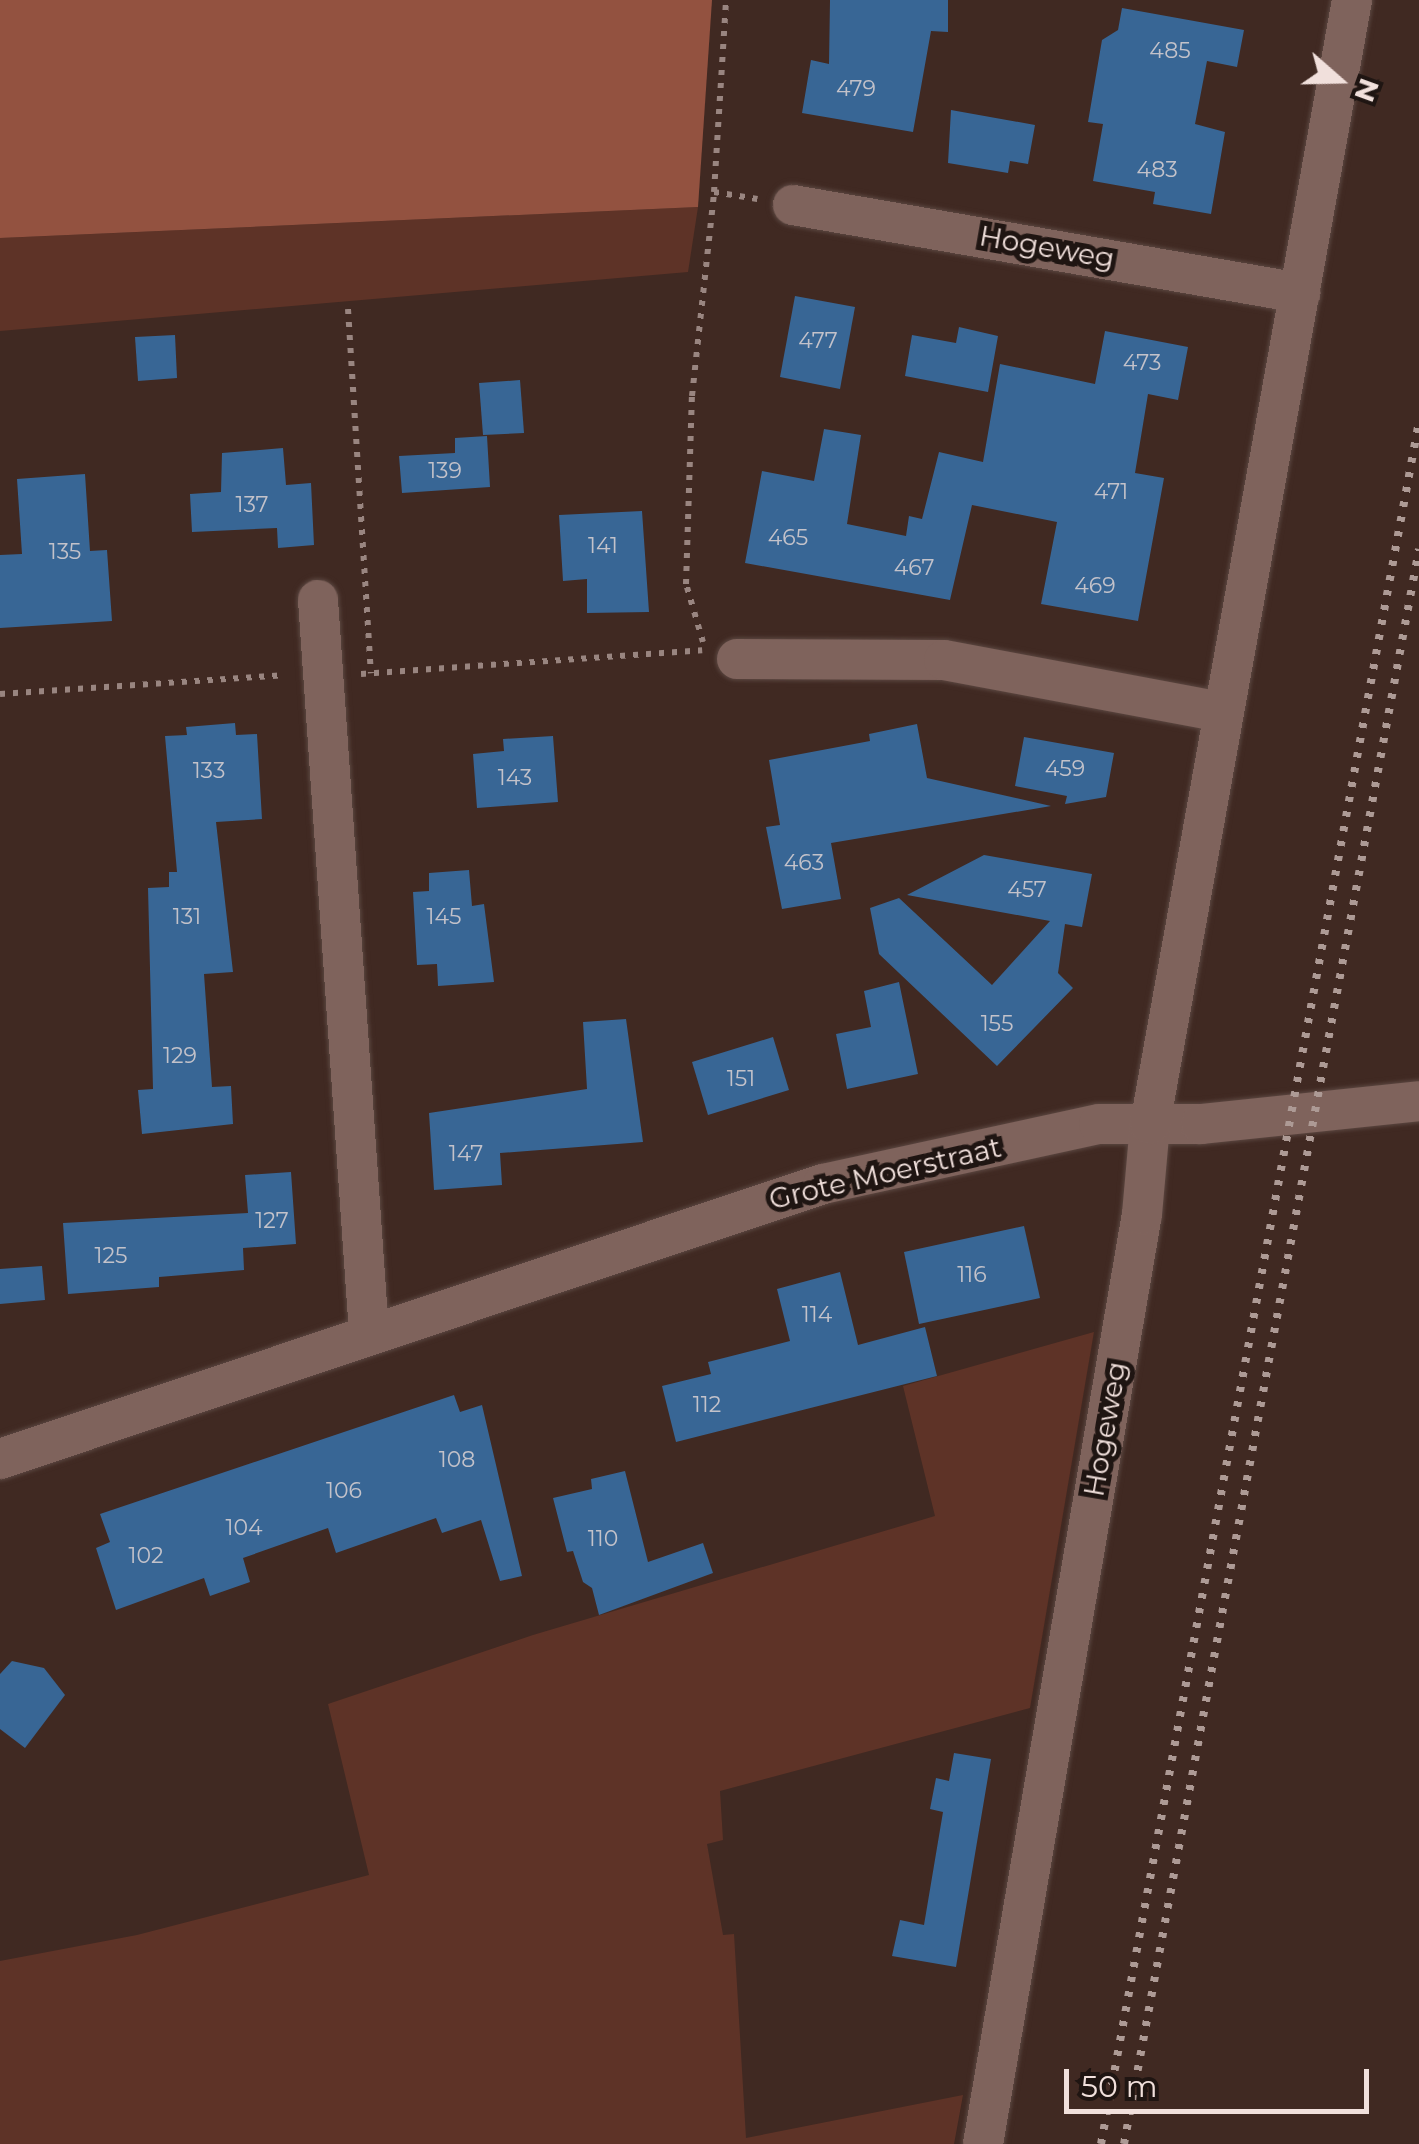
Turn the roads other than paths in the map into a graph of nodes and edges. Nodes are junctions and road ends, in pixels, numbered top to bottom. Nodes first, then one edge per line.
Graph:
1 (1352, 0) edge
2 (793, 205) road end
3 (1300, 293) junction
4 (318, 600) dead end
5 (721, 654) road end
6 (1222, 712) junction
7 (1419, 1101) edge
8 (1150, 1124) junction
9 (369, 1332) junction
10 (0, 1459) edge
11 (983, 2144) edge

1 - 3 street, Hogeweg
2 - 3 street, Hogeweg
3 - 6 street, Hogeweg
4 - 9 street
5 - 6 street
6 - 8 street, Hogeweg
7 - 8 street, Grote Moerstraat
8 - 9 street, Grote Moerstraat
8 - 11 street, Hogeweg
9 - 10 street, Grote Moerstraat

